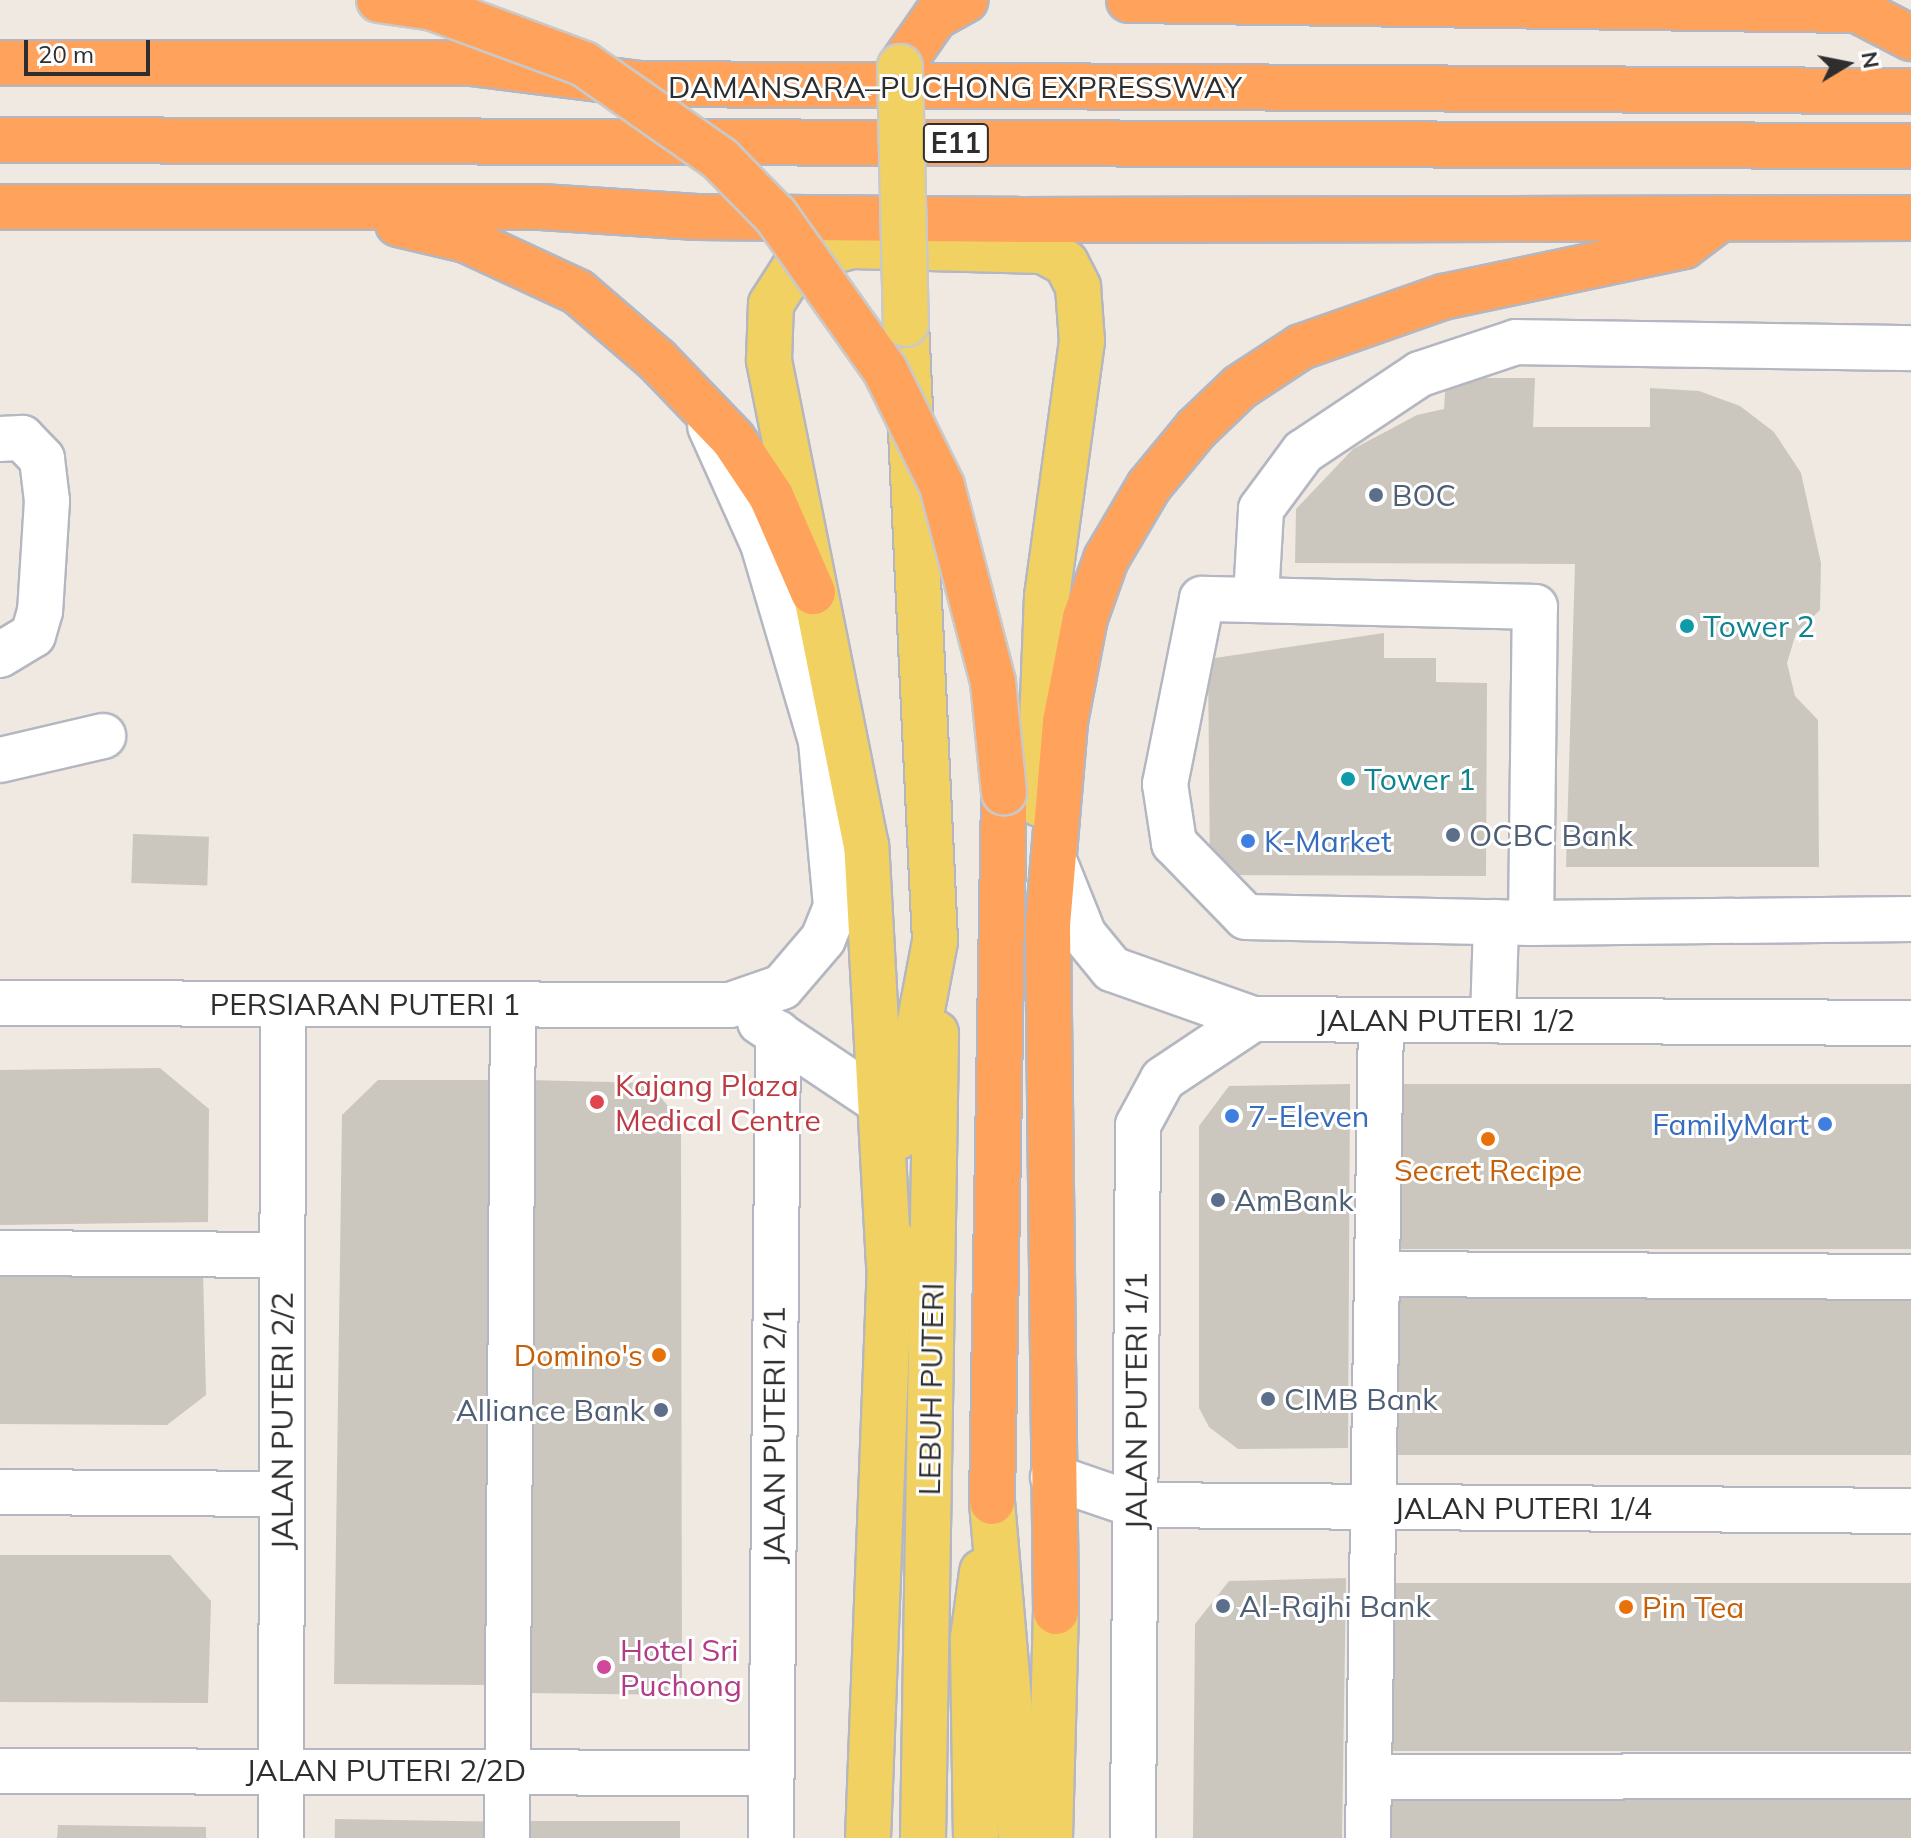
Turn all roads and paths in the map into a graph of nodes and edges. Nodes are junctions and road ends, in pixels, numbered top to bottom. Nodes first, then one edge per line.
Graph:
1 (379, 0) edge
2 (966, 0) edge
3 (1129, 0) edge
4 (1911, 38) edge
5 (0, 63) edge
6 (900, 67) joint
7 (1911, 91) edge
8 (0, 140) edge
9 (1911, 146) edge
10 (331, 205) junction
11 (0, 207) edge
12 (1721, 218) junction
13 (1911, 218) edge
14 (1911, 348) edge
15 (696, 396) junction
16 (0, 439) edge
17 (813, 592) junction
18 (1256, 597) junction
19 (0, 655) edge
20 (103, 736) dead end
21 (0, 760) edge
22 (1055, 863) junction
23 (1911, 919) edge
24 (1514, 922) junction
25 (1048, 925) junction
26 (935, 941) junction
27 (0, 1003) edge
28 (283, 1004) junction
29 (513, 1005) junction
30 (730, 1005) junction
31 (1253, 1019) junction
32 (1381, 1020) junction
33 (1493, 1020) junction
34 (1911, 1023) edge
35 (778, 1033) junction
36 (878, 1101) junction
37 (0, 1253) edge
38 (282, 1255) junction
39 (889, 1265) junction
40 (1377, 1274) junction
41 (1911, 1277) edge
42 (1053, 1477) junction
43 (0, 1492) edge
44 (281, 1494) junction
45 (992, 1502) junction
46 (1135, 1505) junction
47 (1373, 1507) junction
48 (1911, 1511) edge
49 (1056, 1612) joint
50 (281, 1768) junction
51 (0, 1771) edge
52 (508, 1771) junction
53 (771, 1773) junction
54 (1911, 1776) edge
55 (1369, 1777) junction
56 (281, 1838) edge
57 (507, 1838) edge
58 (771, 1838) edge
59 (868, 1838) edge
60 (923, 1838) edge
61 (976, 1838) edge
62 (1021, 1838) edge
63 (1050, 1838) edge
64 (1133, 1838) edge
65 (1368, 1838) edge

1 - 45 highway, bridge
2 - 6 highway
3 - 4 highway
5 - 7 highway, DAMANSARA–PUCHONG EXPRESSWAY / E11
6 - 26 main road, bridge
8 - 9 highway, DAMANSARA–PUCHONG EXPRESSWAY / E11
10 - 11 highway
10 - 12 highway
10 - 15 highway
12 - 13 highway
12 - 22 highway
14 - 18 street
15 - 17 highway
15 - 30 street, PERSIARAN PUTERI 1
16 - 19 street
17 - 25 main road
17 - 36 main road
18 - 24 street
18 - 24 street
20 - 21 street
22 - 25 highway
22 - 31 street, JALAN PUTERI 1/2
23 - 24 street
24 - 33 street
25 - 42 highway
26 - 39 main road
26 - 60 main road, LEBUH PUTERI
27 - 28 street, PERSIARAN PUTERI 1
28 - 29 street, PERSIARAN PUTERI 1
28 - 38 street, JALAN PUTERI 2/2
29 - 30 street, PERSIARAN PUTERI 1
29 - 52 street
30 - 35 street
31 - 32 street, JALAN PUTERI 1/2
31 - 46 street, JALAN PUTERI 1/1
32 - 33 street, JALAN PUTERI 1/2
32 - 40 street
33 - 34 street, JALAN PUTERI 1/2
35 - 36 street
35 - 53 street, JALAN PUTERI 2/1
36 - 39 main road
37 - 38 street
38 - 44 street, JALAN PUTERI 2/2
39 - 59 main road
40 - 41 street
40 - 47 street
42 - 46 street, JALAN PUTERI 1/4
42 - 49 highway
43 - 44 street
44 - 50 street, JALAN PUTERI 2/2
45 - 61 main road
45 - 62 main road
46 - 47 street, JALAN PUTERI 1/4
46 - 64 street, JALAN PUTERI 1/1
47 - 48 street, JALAN PUTERI 1/4
47 - 55 street
49 - 63 main road
50 - 51 street, JALAN PUTERI 2/2D
50 - 52 street, JALAN PUTERI 2/2D
50 - 56 street, JALAN PUTERI 2/2
52 - 53 street, JALAN PUTERI 2/2D
52 - 57 street
53 - 58 street, JALAN PUTERI 2/1
54 - 55 street
55 - 65 street

